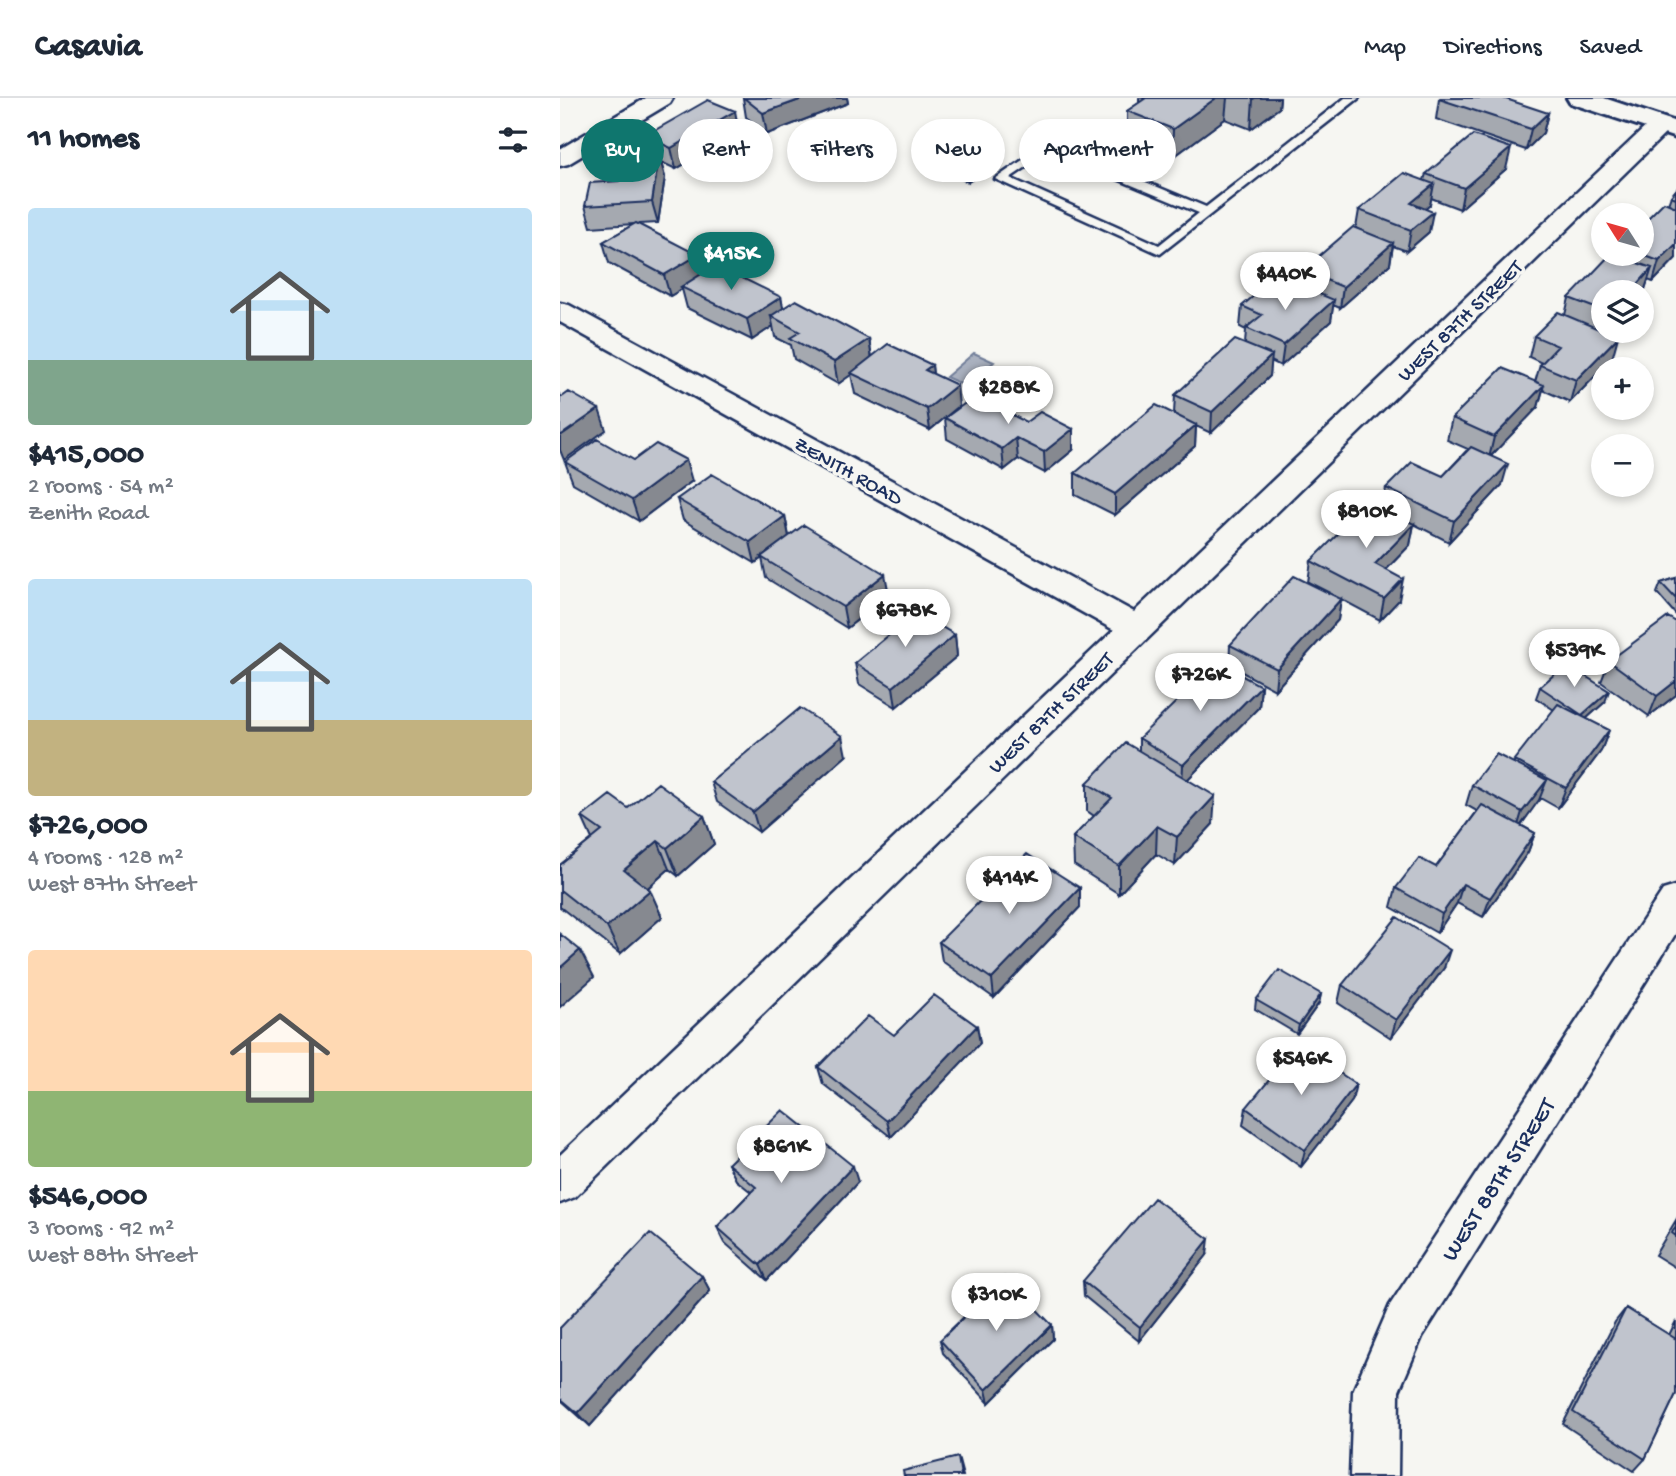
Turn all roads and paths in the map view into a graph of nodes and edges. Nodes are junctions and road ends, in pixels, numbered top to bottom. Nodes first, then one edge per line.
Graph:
1 (662, 98) edge
2 (1579, 98) edge
3 (1347, 99) edge
4 (1669, 128) edge
5 (560, 159) edge
6 (1208, 212) junction
7 (560, 311) edge
8 (1138, 628) junction
9 (1676, 901) edge
10 (560, 1183) edge
11 (1374, 1476) edge

1 - 5 street
2 - 4 street
3 - 6 lane
4 - 8 street, WEST 87TH STREET
6 - 6 lane
7 - 8 street, ZENITH ROAD
8 - 10 street, WEST 87TH STREET
9 - 11 street, WEST 88TH STREET

